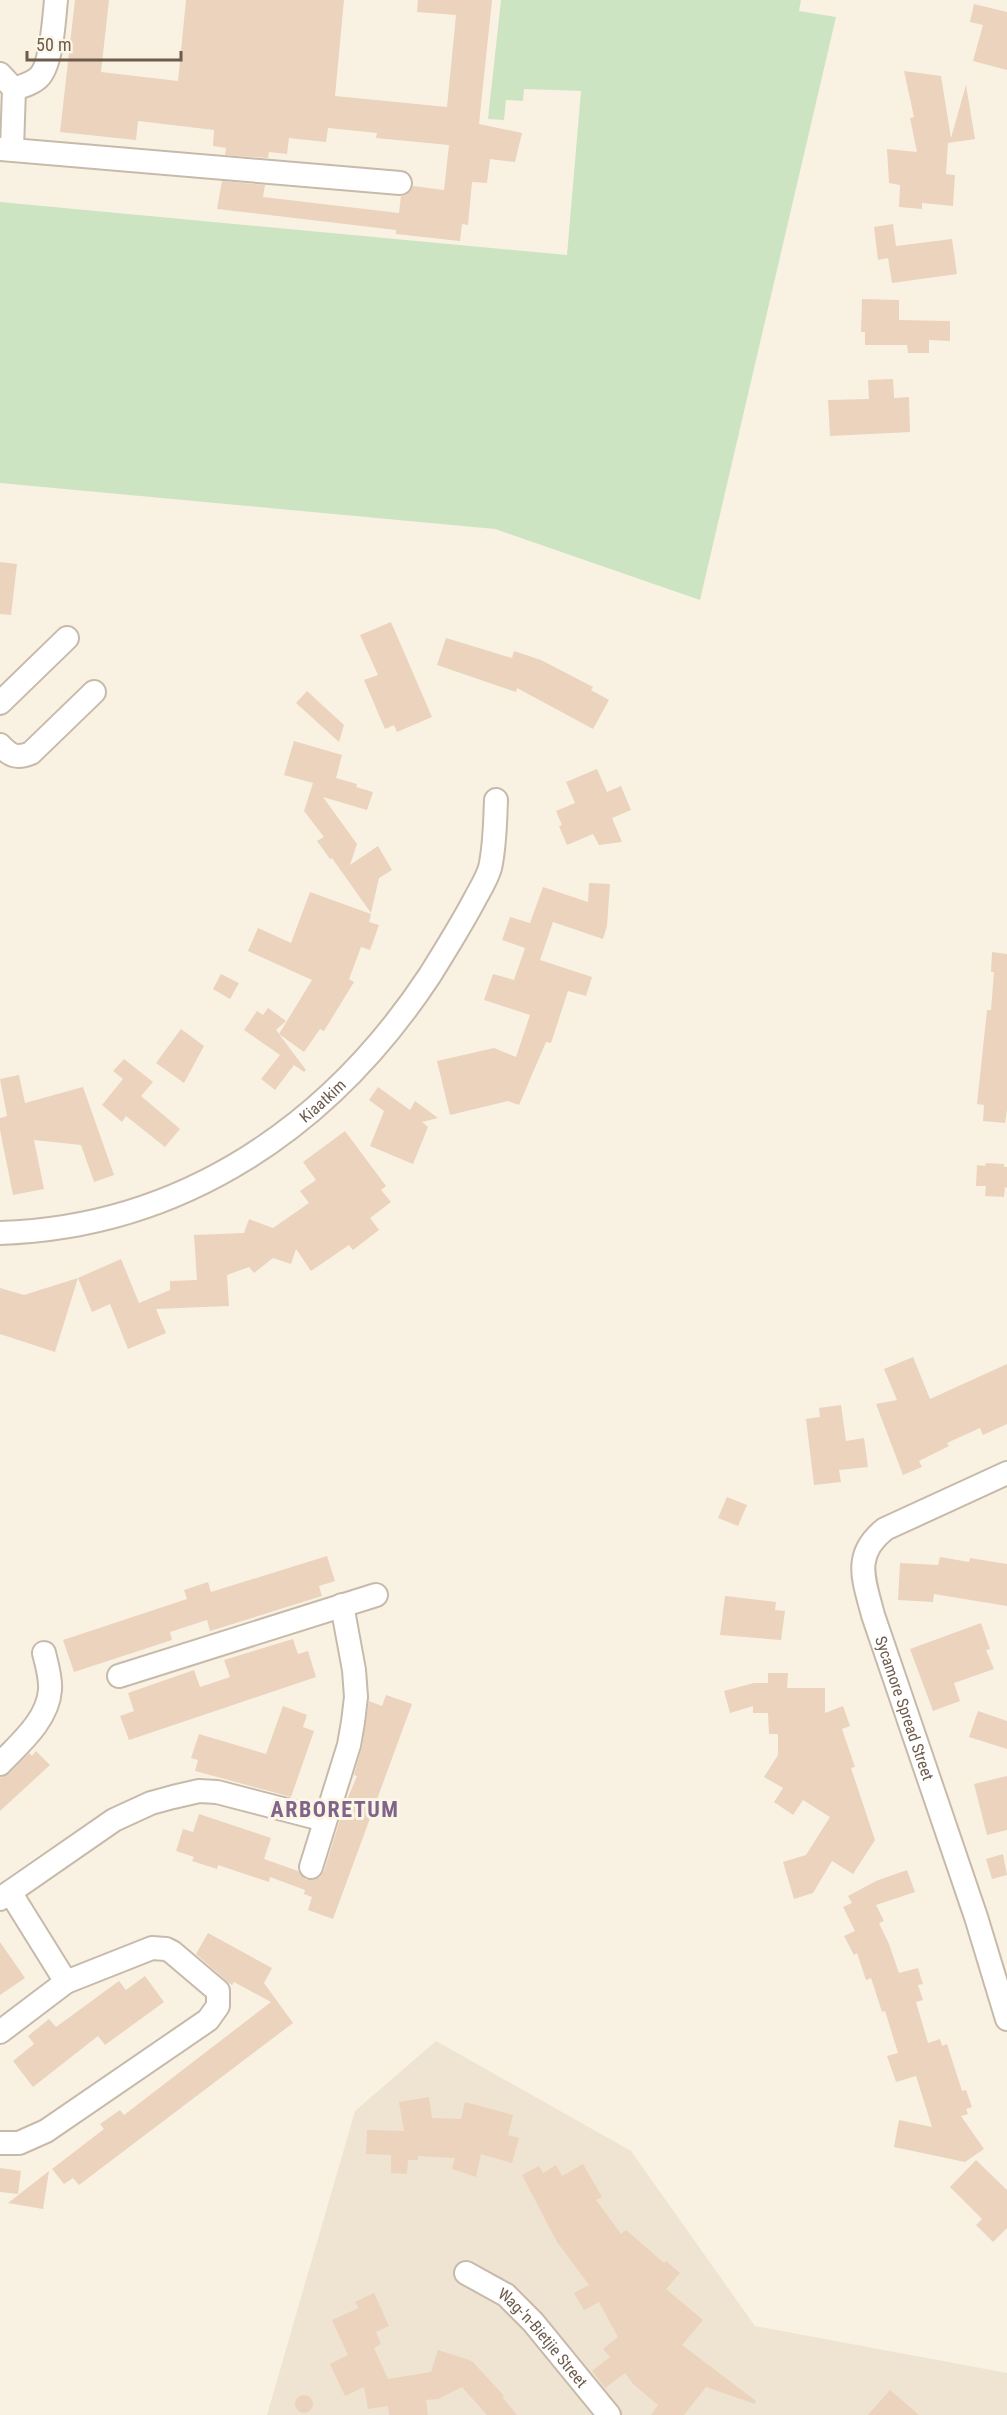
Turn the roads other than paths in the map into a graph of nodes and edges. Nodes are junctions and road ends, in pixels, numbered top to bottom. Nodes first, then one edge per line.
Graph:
1 (56, 0) edge
2 (7, 82) edge
3 (6, 149) edge
4 (400, 183) dead end
5 (67, 638) dead end
6 (94, 692) dead end
7 (0, 703) edge
8 (0, 745) edge
9 (495, 800) dead end
10 (0, 1233) edge
11 (1007, 1473) edge
12 (376, 1595) dead end
13 (342, 1605) junction
14 (44, 1653) dead end
15 (119, 1676) dead end
16 (0, 1764) edge
17 (325, 1820) junction
18 (311, 1867) dead end
19 (5, 1896) edge
20 (66, 1982) junction
21 (1007, 2019) edge
22 (0, 2031) edge
23 (0, 2143) edge
24 (466, 2273) dead end
25 (609, 2415) edge

1 - 2 street
2 - 3 street
3 - 4 street
5 - 7 street
6 - 8 street
9 - 10 street, Kiaatkim
11 - 21 street, Sycamore Spread Street
12 - 13 street
13 - 15 street
13 - 17 street
14 - 16 street
17 - 18 street
17 - 19 street
19 - 20 street
20 - 22 street
20 - 23 street
24 - 25 street, Wag-'n-Bietjie Street

